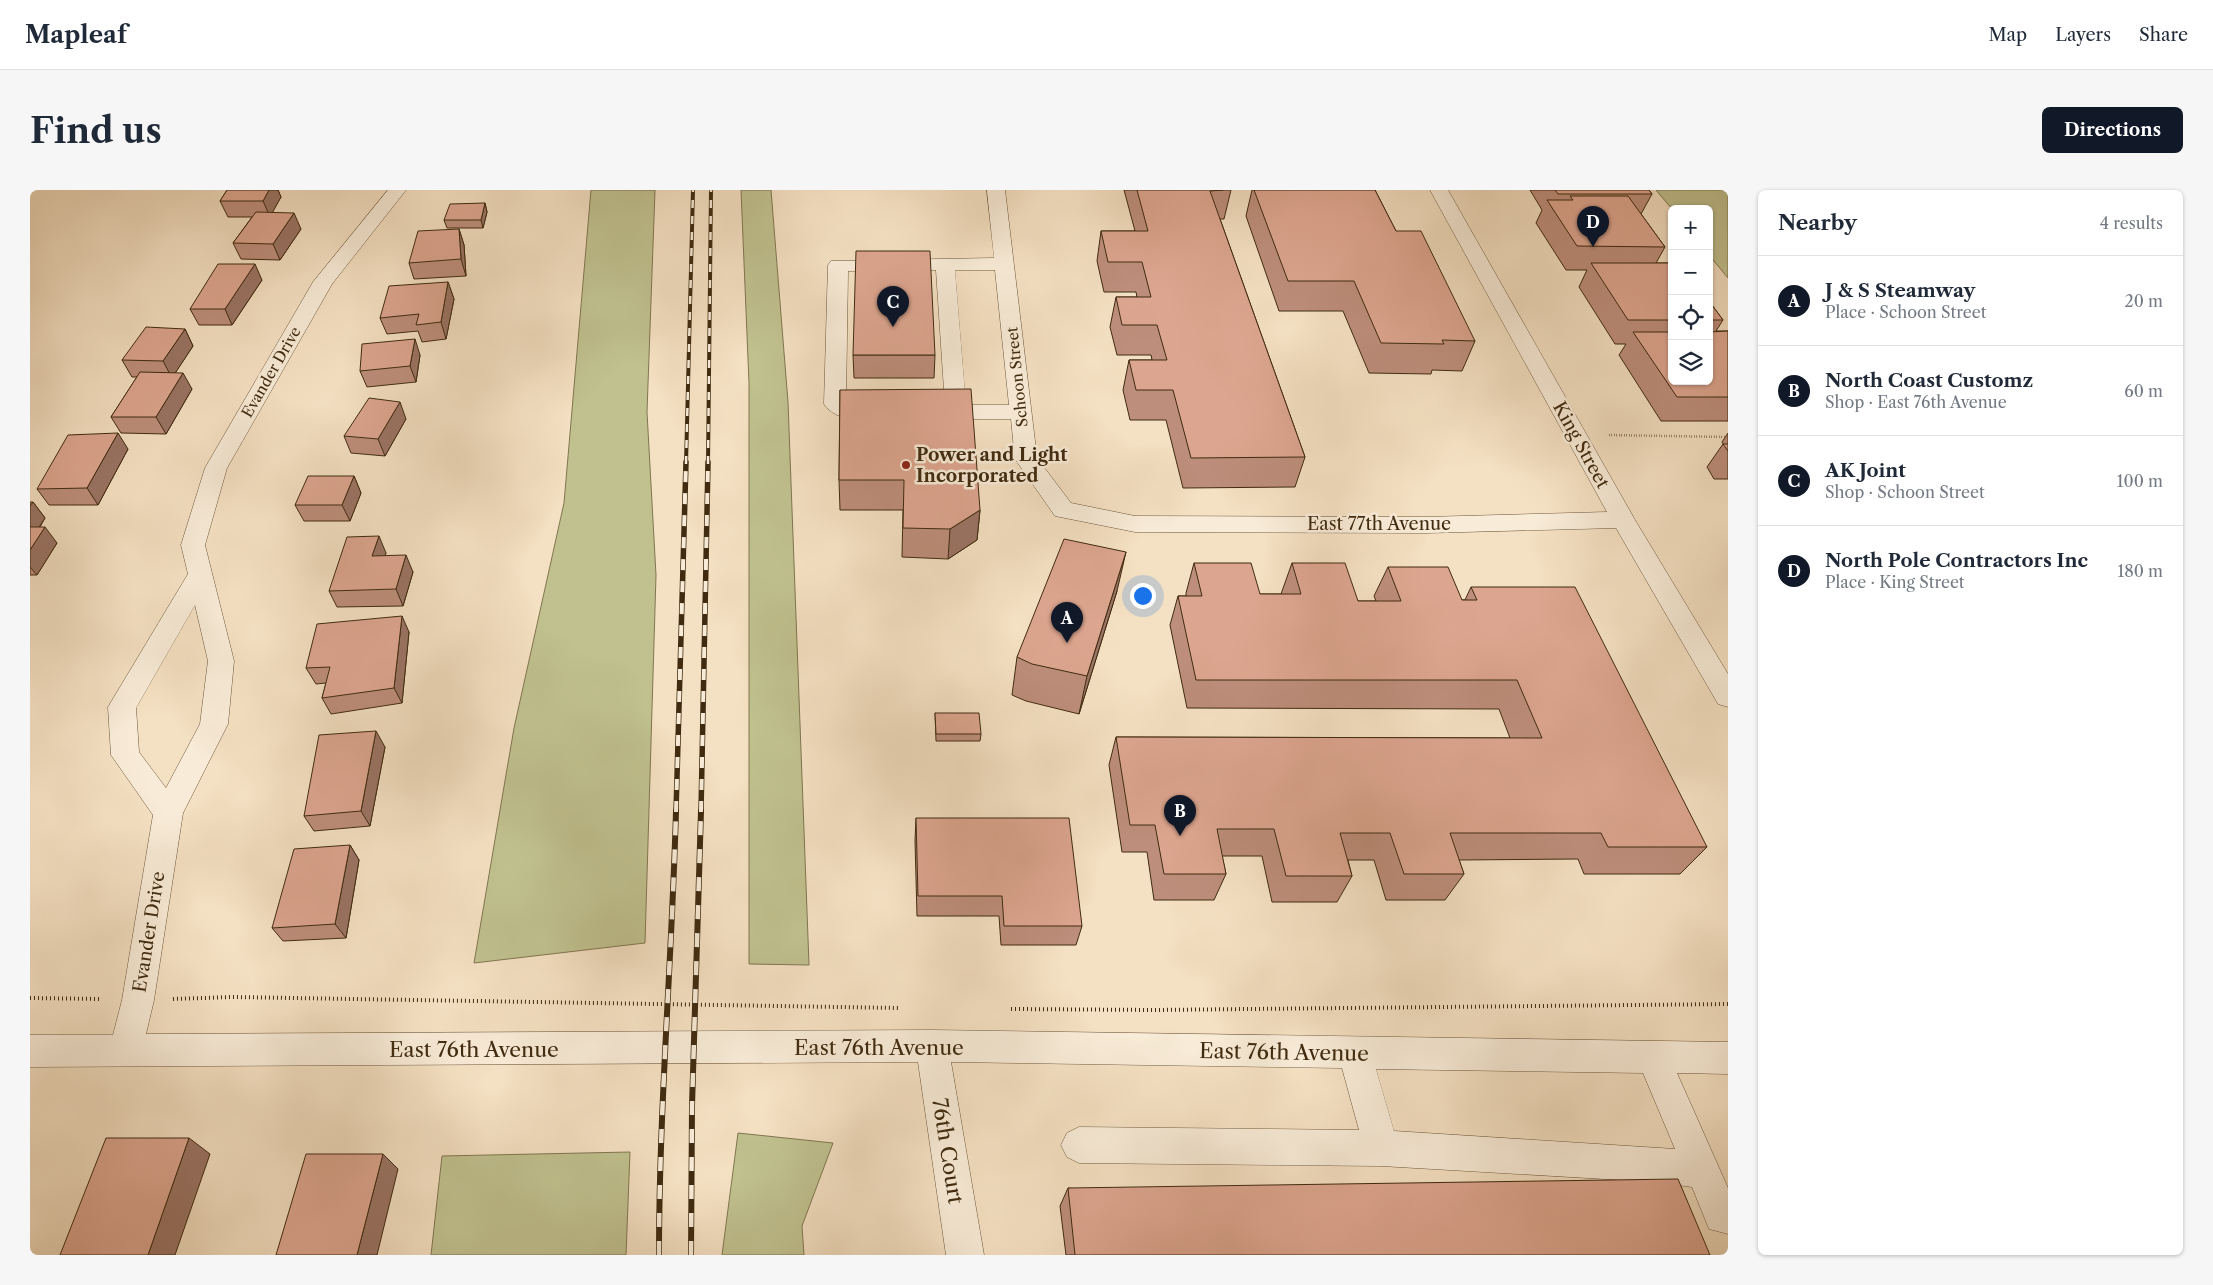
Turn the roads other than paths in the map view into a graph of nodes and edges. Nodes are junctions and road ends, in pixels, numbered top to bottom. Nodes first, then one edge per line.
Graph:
1 (397, 190) edge
2 (996, 190) edge
3 (1439, 190) edge
4 (944, 264) junction
5 (1005, 264) junction
6 (956, 412) junction
7 (1021, 412) junction
8 (1623, 520) junction
9 (1135, 524) joint
10 (200, 574) junction
11 (1728, 697) edge
12 (168, 813) junction
13 (932, 1046) junction
14 (30, 1051) edge
15 (125, 1051) junction
16 (1355, 1053) junction
17 (1653, 1057) junction
18 (1728, 1058) edge
19 (1079, 1145) dead end
20 (1381, 1148) junction
21 (1701, 1171) junction
22 (1728, 1216) edge
23 (964, 1255) edge

1 - 10 street, Evander Drive
2 - 5 street, Schoon Street
3 - 8 street, King Street
4 - 5 street
4 - 6 street
4 - 6 street
5 - 7 street, Schoon Street
6 - 7 street
7 - 9 street, Schoon Street
8 - 9 street, East 77th Avenue
8 - 11 street, King Street
10 - 12 street, Evander Drive
10 - 12 street
12 - 15 street, Evander Drive
13 - 15 street, East 76th Avenue
13 - 16 street, East 76th Avenue
13 - 23 street, 76th Court
14 - 15 street, East 76th Avenue
16 - 17 street, East 76th Avenue
16 - 20 street
17 - 18 street, East 76th Avenue
17 - 21 street
19 - 20 street
20 - 21 street
21 - 22 street

